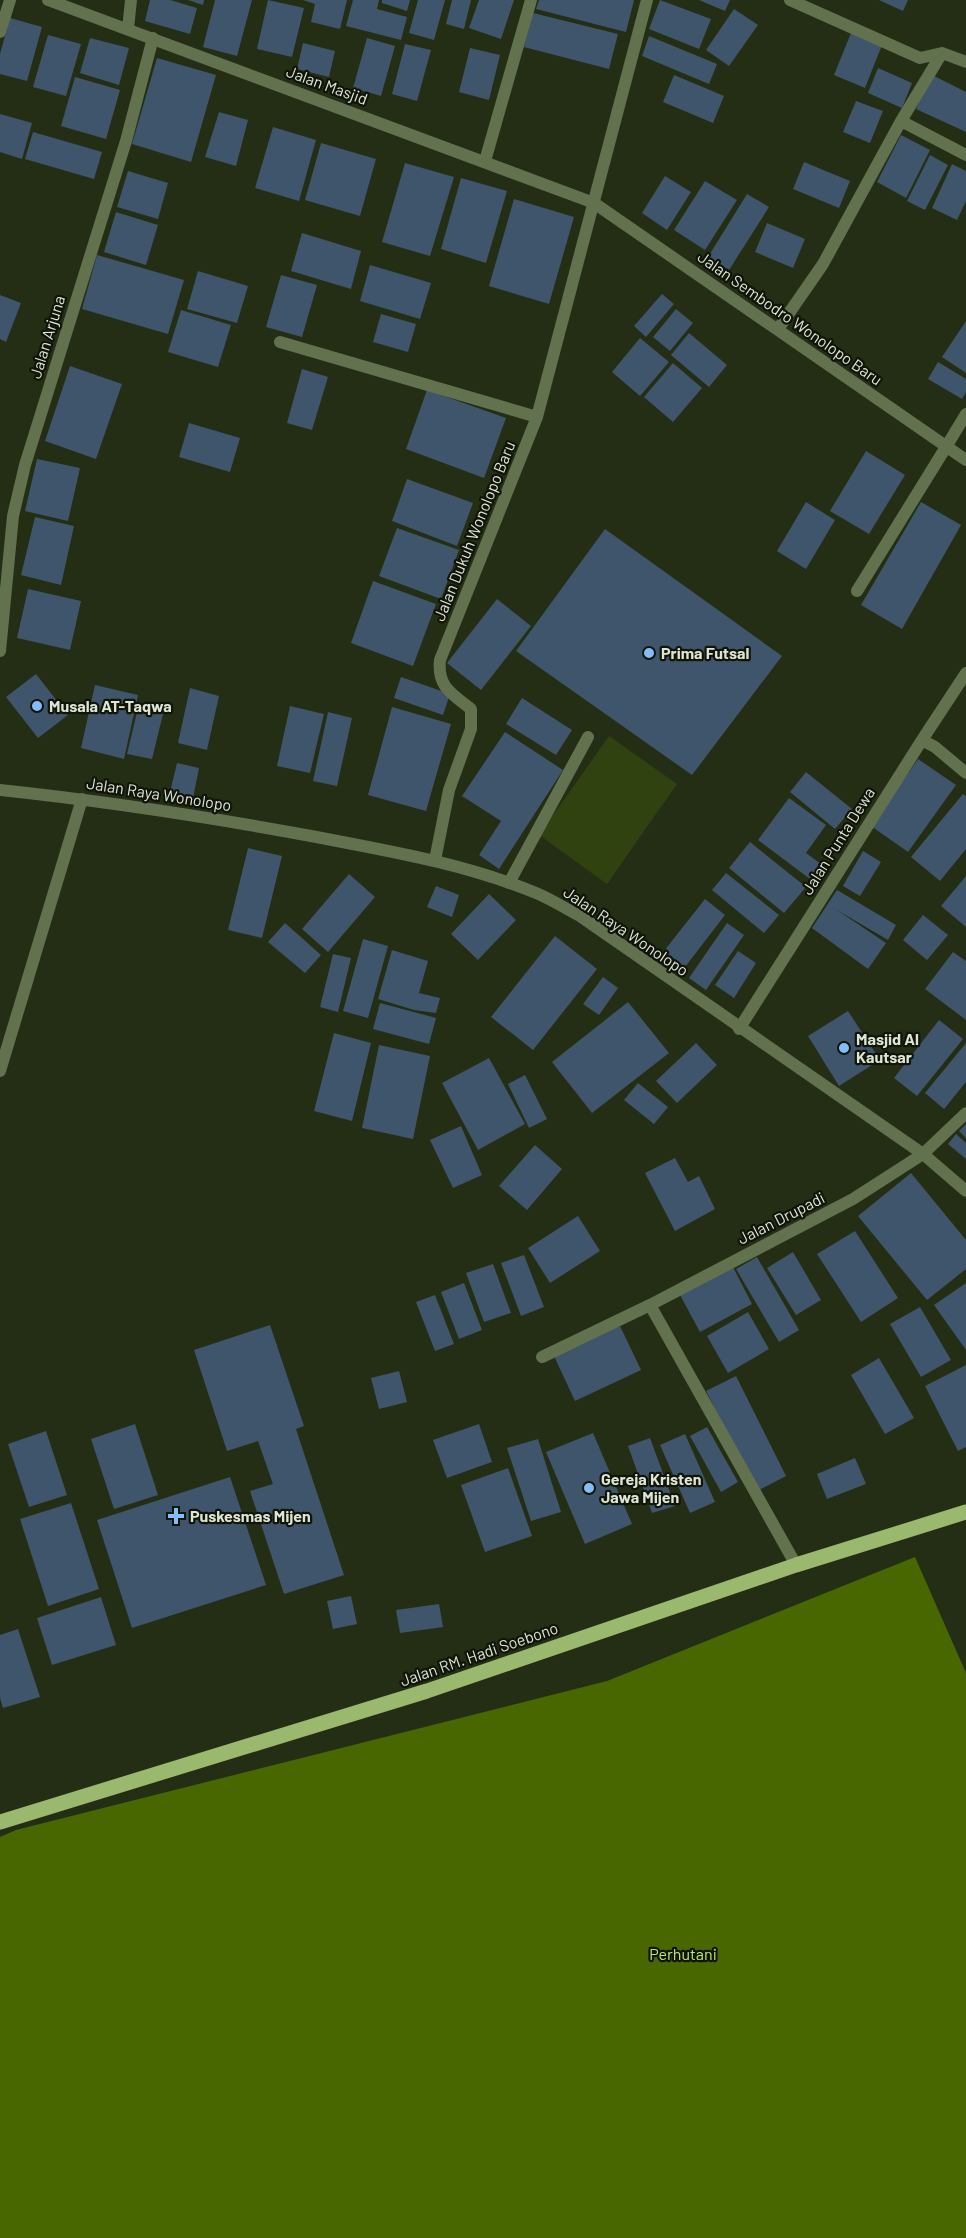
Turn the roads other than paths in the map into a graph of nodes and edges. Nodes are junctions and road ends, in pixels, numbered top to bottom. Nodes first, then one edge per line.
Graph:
1 (10, 0) edge
2 (48, 0) edge
3 (131, 0) edge
4 (531, 0) edge
5 (647, 0) edge
6 (790, 0) edge
7 (128, 29) junction
8 (0, 32) edge
9 (153, 38) junction
10 (942, 53) junction
11 (966, 62) edge
12 (902, 121) junction
13 (966, 155) edge
14 (485, 161) junction
15 (594, 203) junction
16 (777, 329) junction
17 (280, 342) dead end
18 (966, 414) edge
19 (537, 417) junction
20 (946, 447) junction
21 (966, 460) edge
22 (857, 591) dead end
23 (1, 633) edge
24 (0, 651) edge
25 (966, 673) edge
26 (588, 737) dead end
27 (922, 740) junction
28 (966, 773) edge
29 (0, 790) edge
30 (82, 798) junction
31 (435, 860) junction
32 (509, 883) junction
33 (739, 1029) junction
34 (0, 1071) edge
35 (966, 1113) edge
36 (922, 1154) junction
37 (966, 1191) edge
38 (650, 1305) junction
39 (542, 1357) dead end
40 (966, 1512) edge
41 (796, 1564) junction
42 (0, 1822) edge

1 - 8 street
2 - 7 street, Jalan Masjid
3 - 7 street
4 - 14 street
5 - 15 street, Jalan Dukuh Wonolopo Baru
6 - 10 street
7 - 9 street, Jalan Masjid
9 - 14 street, Jalan Masjid
9 - 23 street, Jalan Arjuna
10 - 11 street
10 - 12 street
12 - 13 street
12 - 16 street
14 - 15 street, Jalan Masjid
15 - 16 street, Jalan Sembodro Wonolopo Baru
15 - 19 street, Jalan Dukuh Wonolopo Baru
16 - 20 street, Jalan Sembodro Wonolopo Baru
17 - 19 street
18 - 20 street
19 - 31 street, Jalan Dukuh Wonolopo Baru
20 - 21 street, Jalan Sembodro Wonolopo Baru
20 - 22 street
23 - 24 street, Jalan Arjuna
25 - 27 street, Jalan Punta Dewa
26 - 32 street
27 - 28 street
27 - 33 street, Jalan Punta Dewa
29 - 30 street, Jalan Raya Wonolopo
30 - 31 street, Jalan Raya Wonolopo
30 - 34 street
31 - 32 street, Jalan Raya Wonolopo
32 - 33 street, Jalan Raya Wonolopo
33 - 36 street, Jalan Raya Wonolopo
35 - 36 street
36 - 37 street, Jalan Raya Wonolopo
36 - 38 street, Jalan Drupadi
38 - 39 street, Jalan Drupadi
38 - 41 street
40 - 41 main road, Jalan RM. Hadi Soebono
41 - 42 main road, Jalan RM. Hadi Soebono

